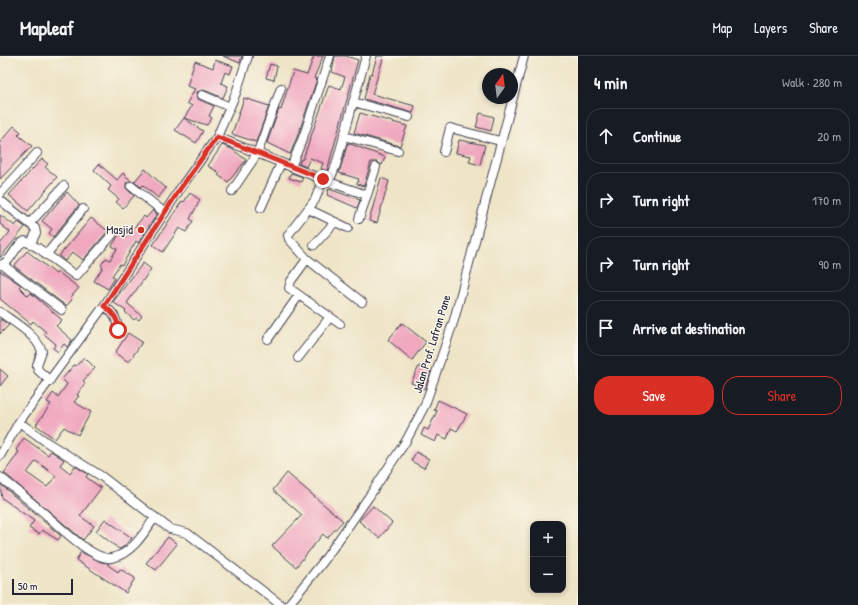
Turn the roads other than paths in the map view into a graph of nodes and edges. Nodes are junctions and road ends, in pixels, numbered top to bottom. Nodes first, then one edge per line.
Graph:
1 (248, 56) edge
2 (330, 56) edge
3 (366, 56) edge
4 (524, 56) edge
5 (281, 88) dead end
6 (202, 95) dead end
7 (353, 102) junction
8 (230, 107) junction
9 (409, 117) dead end
10 (344, 136) junction
11 (217, 137) junction
12 (500, 141) junction
13 (398, 151) dead end
14 (444, 152) dead end
15 (37, 153) dead end
16 (257, 154) junction
17 (281, 163) junction
18 (291, 167) junction
19 (376, 167) dead end
20 (326, 181) junction
21 (64, 186) dead end
22 (131, 186) dead end
23 (232, 191) dead end
24 (0, 194) edge
25 (367, 195) junction
26 (0, 200) edge
27 (261, 208) dead end
28 (83, 209) dead end
29 (308, 209) junction
30 (165, 213) junction
31 (359, 219) dead end
32 (335, 222) junction
33 (30, 223) junction
34 (348, 228) dead end
35 (112, 235) dead end
36 (31, 243) junction
37 (314, 245) dead end
38 (46, 255) junction
39 (308, 259) junction
40 (2, 265) edge
41 (298, 295) junction
42 (362, 302) dead end
43 (104, 306) junction
44 (62, 310) dead end
45 (0, 312) edge
46 (330, 317) junction
47 (340, 324) dead end
48 (118, 333) dead end
49 (268, 339) dead end
50 (298, 358) dead end
51 (50, 381) junction
52 (19, 422) junction
53 (0, 456) edge
54 (0, 477) edge
55 (155, 517) junction
56 (281, 605) edge
57 (288, 605) edge

1 - 8 street
2 - 18 street
3 - 7 street
4 - 12 street, Jalan Prof. Lafran Pane
5 - 16 street
6 - 8 street
7 - 9 street
7 - 10 street
8 - 11 street
10 - 13 street
10 - 20 street
11 - 16 street
11 - 30 street
12 - 14 street
12 - 57 street, Jalan Prof. Lafran Pane
15 - 24 street
16 - 17 street
16 - 23 street
17 - 18 street
17 - 27 street
18 - 20 street
19 - 25 street
20 - 25 street
20 - 29 street
21 - 33 street
22 - 30 street
25 - 31 street
26 - 33 street
28 - 38 street
29 - 32 street
29 - 39 street
30 - 43 street
32 - 34 street
32 - 37 street
33 - 36 street
35 - 38 street
36 - 38 street
36 - 40 street
39 - 41 street
39 - 42 street
40 - 44 street
41 - 46 street
41 - 49 street
43 - 48 street
43 - 51 street
45 - 51 street
46 - 47 street
46 - 50 street
51 - 52 street
52 - 53 street
52 - 55 street
54 - 55 street
55 - 56 street

